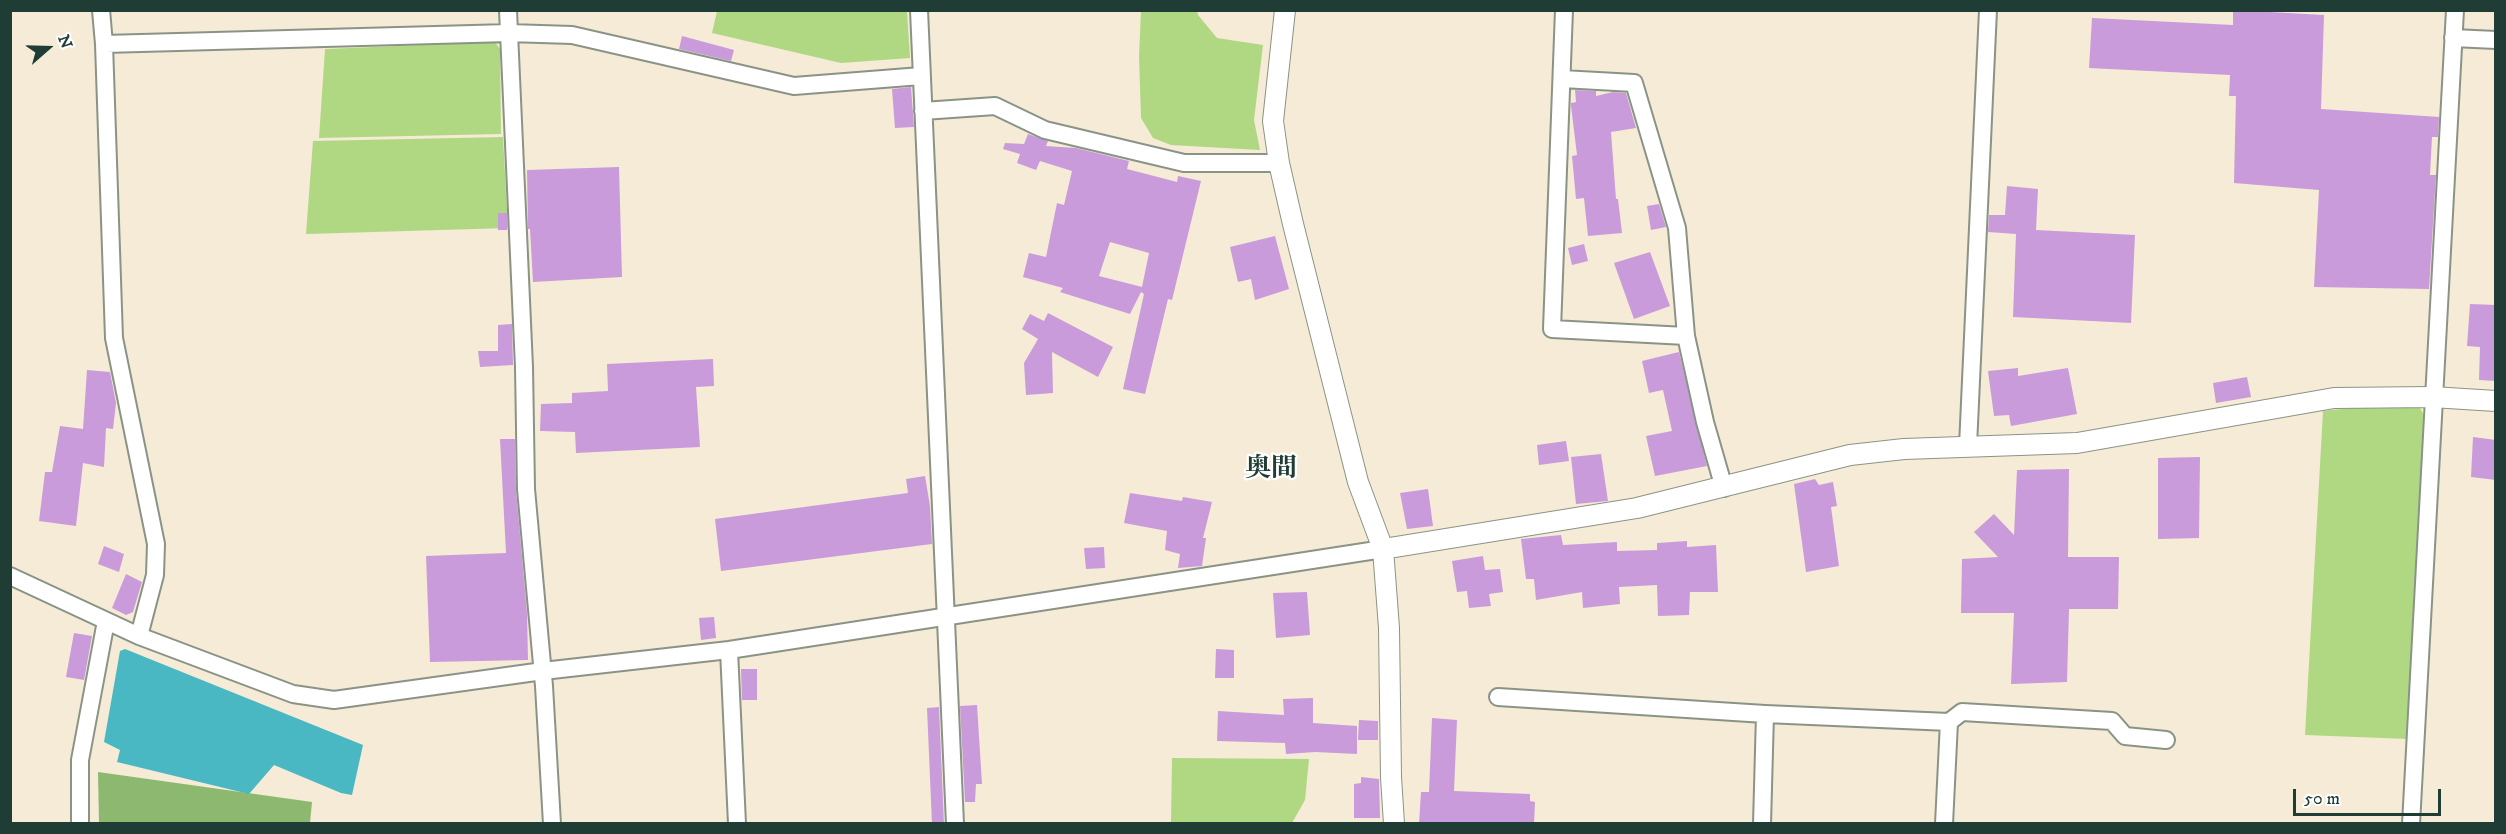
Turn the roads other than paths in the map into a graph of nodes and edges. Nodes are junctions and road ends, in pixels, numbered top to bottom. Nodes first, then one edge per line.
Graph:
1 (101, 10) edge
2 (508, 10) edge
3 (919, 10) edge
4 (1286, 10) edge
5 (1564, 10) edge
6 (1988, 10) edge
7 (2455, 10) edge
8 (509, 33) junction
9 (2453, 38) junction
10 (2496, 40) edge
11 (104, 44) junction
12 (921, 76) junction
13 (1562, 79) junction
14 (923, 111) junction
15 (1279, 163) junction
16 (1686, 336) junction
17 (2432, 397) junction
18 (2496, 400) edge
19 (1968, 446) junction
20 (1724, 488) junction
21 (1383, 549) junction
22 (10, 576) edge
23 (946, 617) junction
24 (106, 621) junction
25 (139, 636) junction
26 (729, 650) junction
27 (543, 671) junction
28 (1498, 697) dead end
29 (1765, 714) junction
30 (1949, 723) junction
31 (2166, 740) dead end
32 (80, 824) edge
33 (552, 824) edge
34 (737, 824) edge
35 (955, 824) edge
36 (1394, 824) edge
37 (1762, 824) edge
38 (1944, 824) edge
39 (2411, 824) edge

1 - 11 street
2 - 8 street
3 - 12 street
4 - 15 street
5 - 13 street
6 - 19 street
7 - 9 street
8 - 11 street
8 - 12 street
8 - 27 street
9 - 10 street
9 - 17 street
11 - 25 street
12 - 14 street
13 - 16 street
13 - 16 street
14 - 15 street
14 - 23 street
15 - 21 street
16 - 20 street
17 - 18 street
17 - 19 street
17 - 39 street
19 - 20 street
20 - 21 street
21 - 23 street
21 - 36 street
22 - 24 street
23 - 26 street
23 - 35 street
24 - 25 street
24 - 32 street
25 - 27 street
26 - 27 street
26 - 34 street
27 - 33 street
28 - 29 street
29 - 30 street
29 - 37 street
30 - 31 street
30 - 38 street

